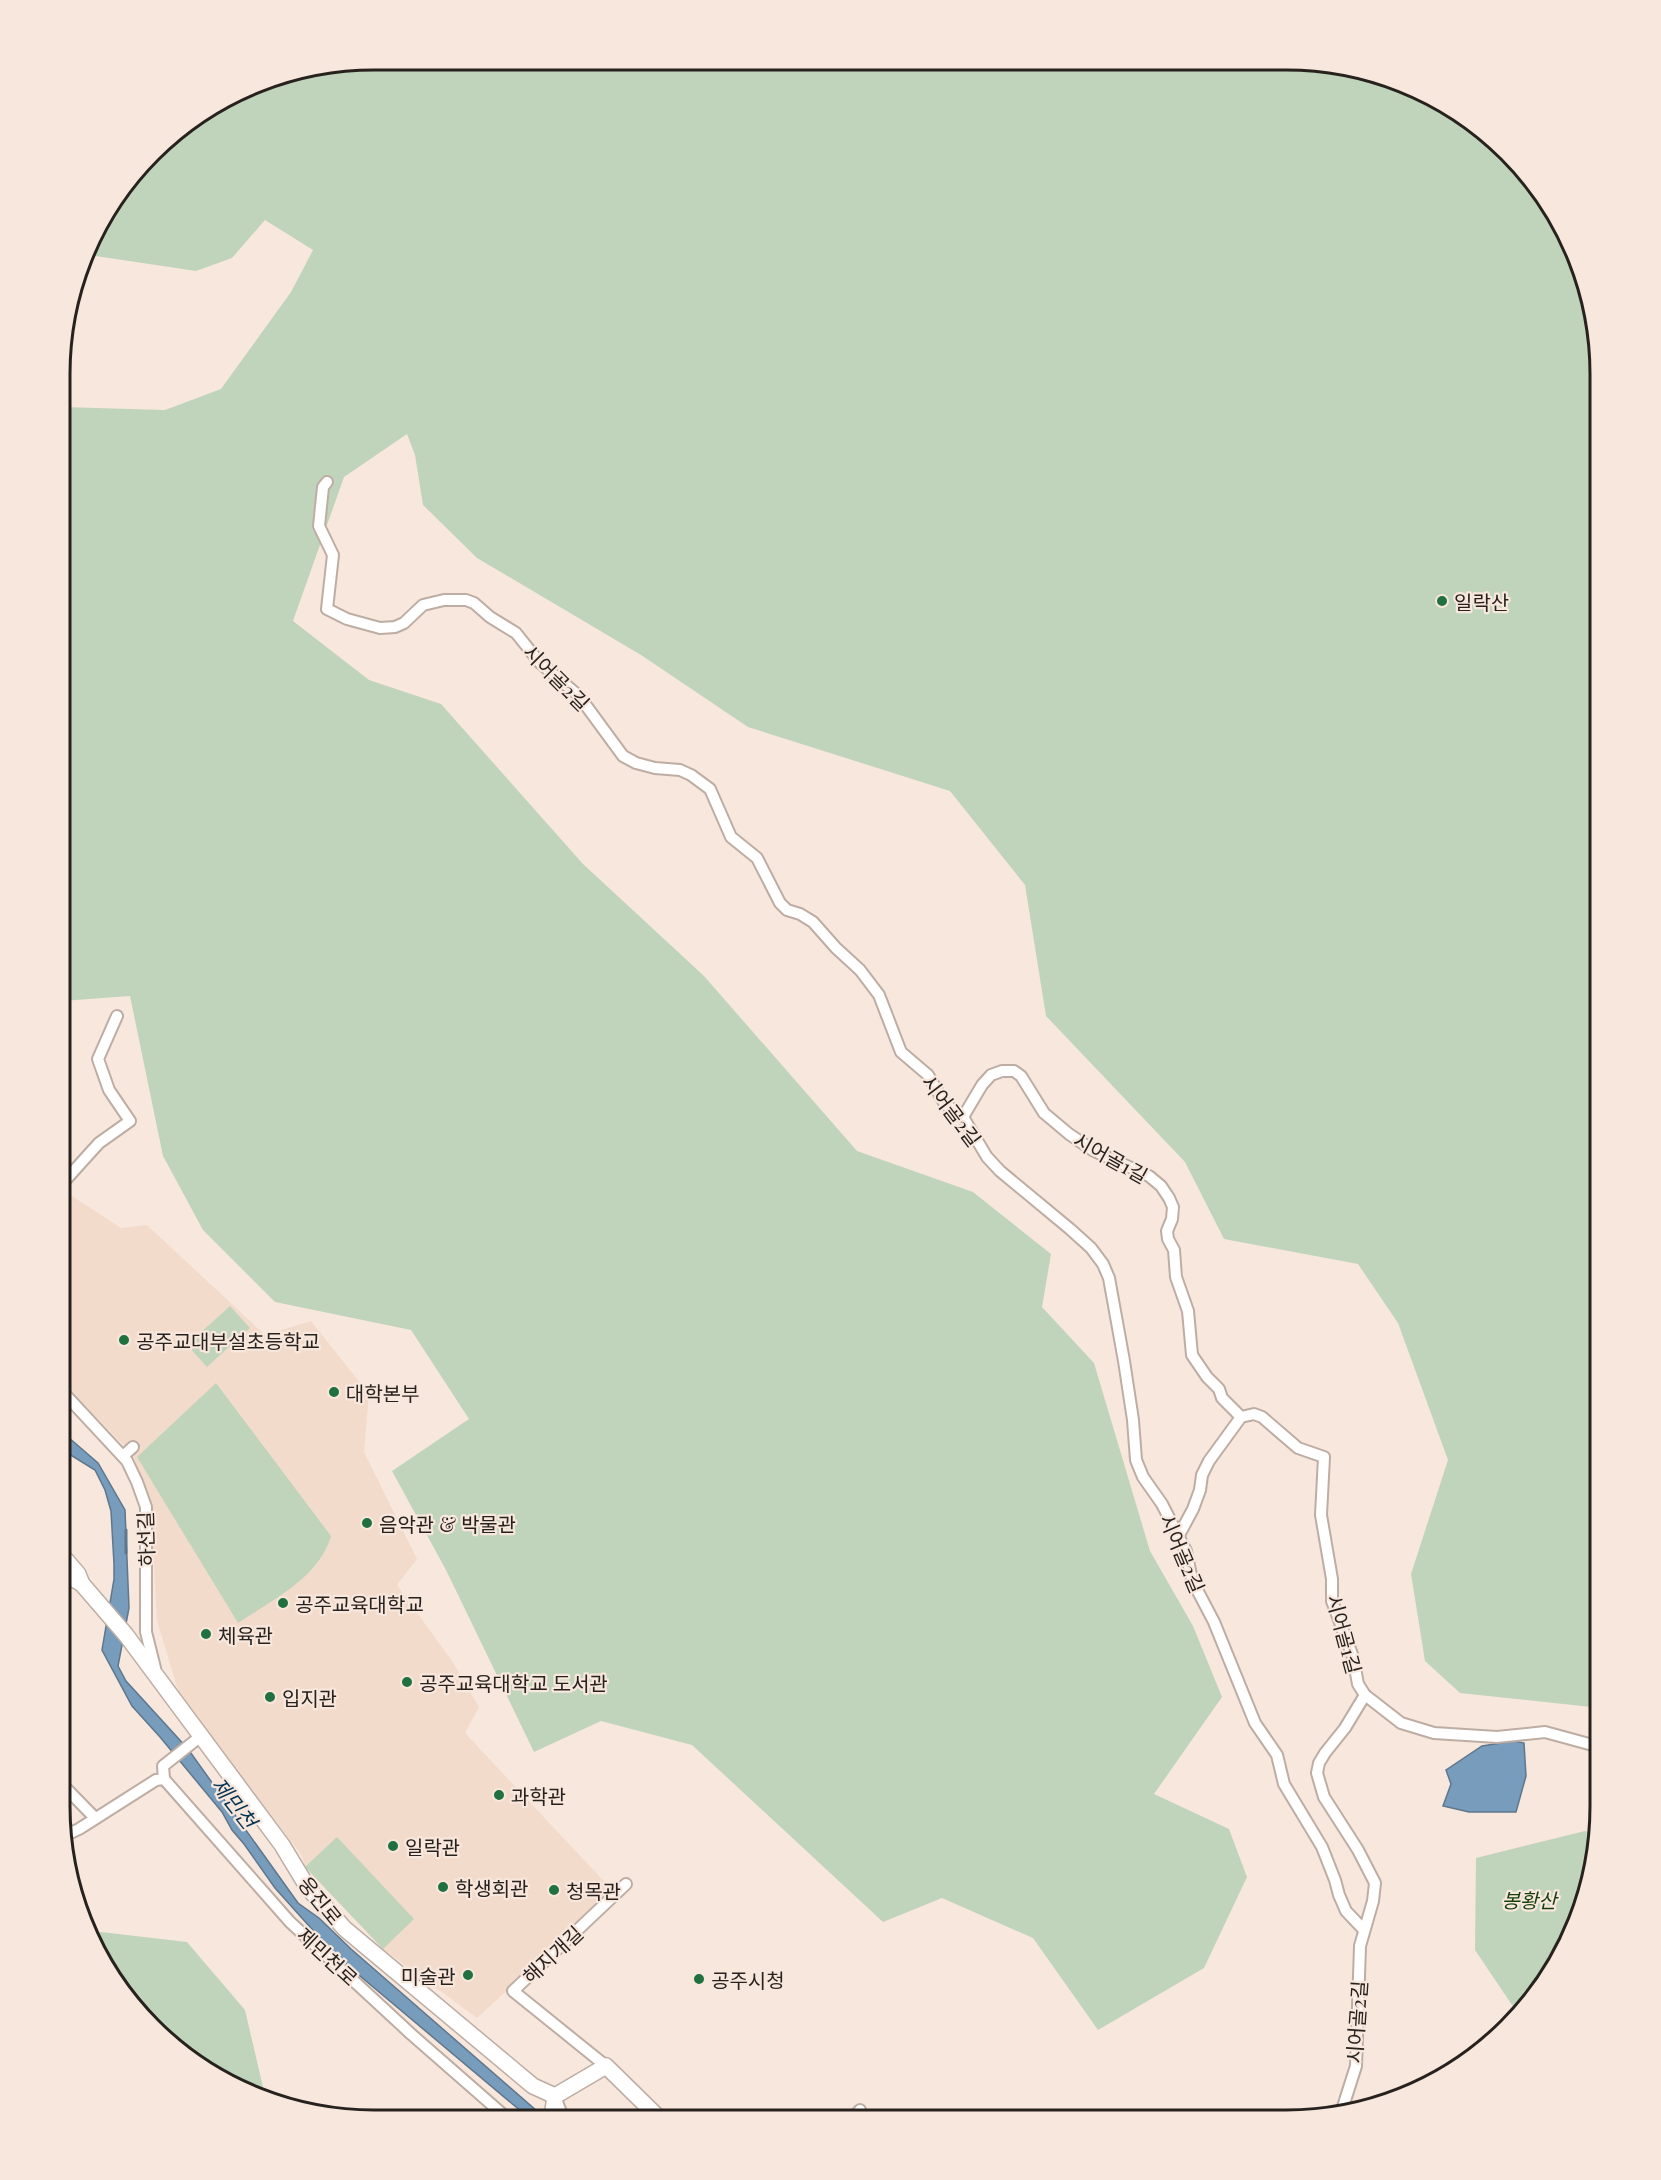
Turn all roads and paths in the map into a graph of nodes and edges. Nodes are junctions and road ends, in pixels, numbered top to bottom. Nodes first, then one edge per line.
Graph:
1 (327, 482) dead end
2 (117, 1016) dead end
3 (963, 1117) junction
4 (70, 1175) edge
5 (70, 1400) edge
6 (1240, 1417) junction
7 (133, 1448) dead end
8 (123, 1456) junction
9 (1178, 1537) junction
10 (70, 1564) edge
11 (70, 1577) edge
12 (82, 1584) junction
13 (158, 1679) junction
14 (1365, 1695) junction
15 (201, 1736) junction
16 (1590, 1744) edge
17 (164, 1779) junction
18 (70, 1792) edge
19 (95, 1818) junction
20 (72, 1832) edge
21 (626, 1884) dead end
22 (1364, 1930) junction
23 (606, 2066) junction
24 (555, 2096) junction
25 (1344, 2104) edge
26 (498, 2110) edge
27 (553, 2110) edge
28 (560, 2110) edge
29 (651, 2110) edge

1 - 3 street, 시어골2길
2 - 4 street
3 - 6 street, 시어골1길
3 - 9 street, 시어골2길
5 - 8 street, 하선길
6 - 9 street
6 - 14 street, 시어골1길
7 - 8 street
8 - 13 street, 하선길
9 - 22 street, 시어골2길
10 - 12 main road
11 - 12 main road
12 - 13 main road, 웅진로
13 - 15 main road, 웅진로
14 - 16 street, 시어골1길
14 - 22 street, 시어골2길
15 - 17 street
15 - 24 main road, 웅진로
17 - 19 street
17 - 26 street, 제민천로
18 - 19 street
19 - 20 street
21 - 23 street, 해지개길
22 - 25 street, 시어골2길
23 - 24 main road
23 - 29 main road
24 - 27 main road
24 - 28 street

